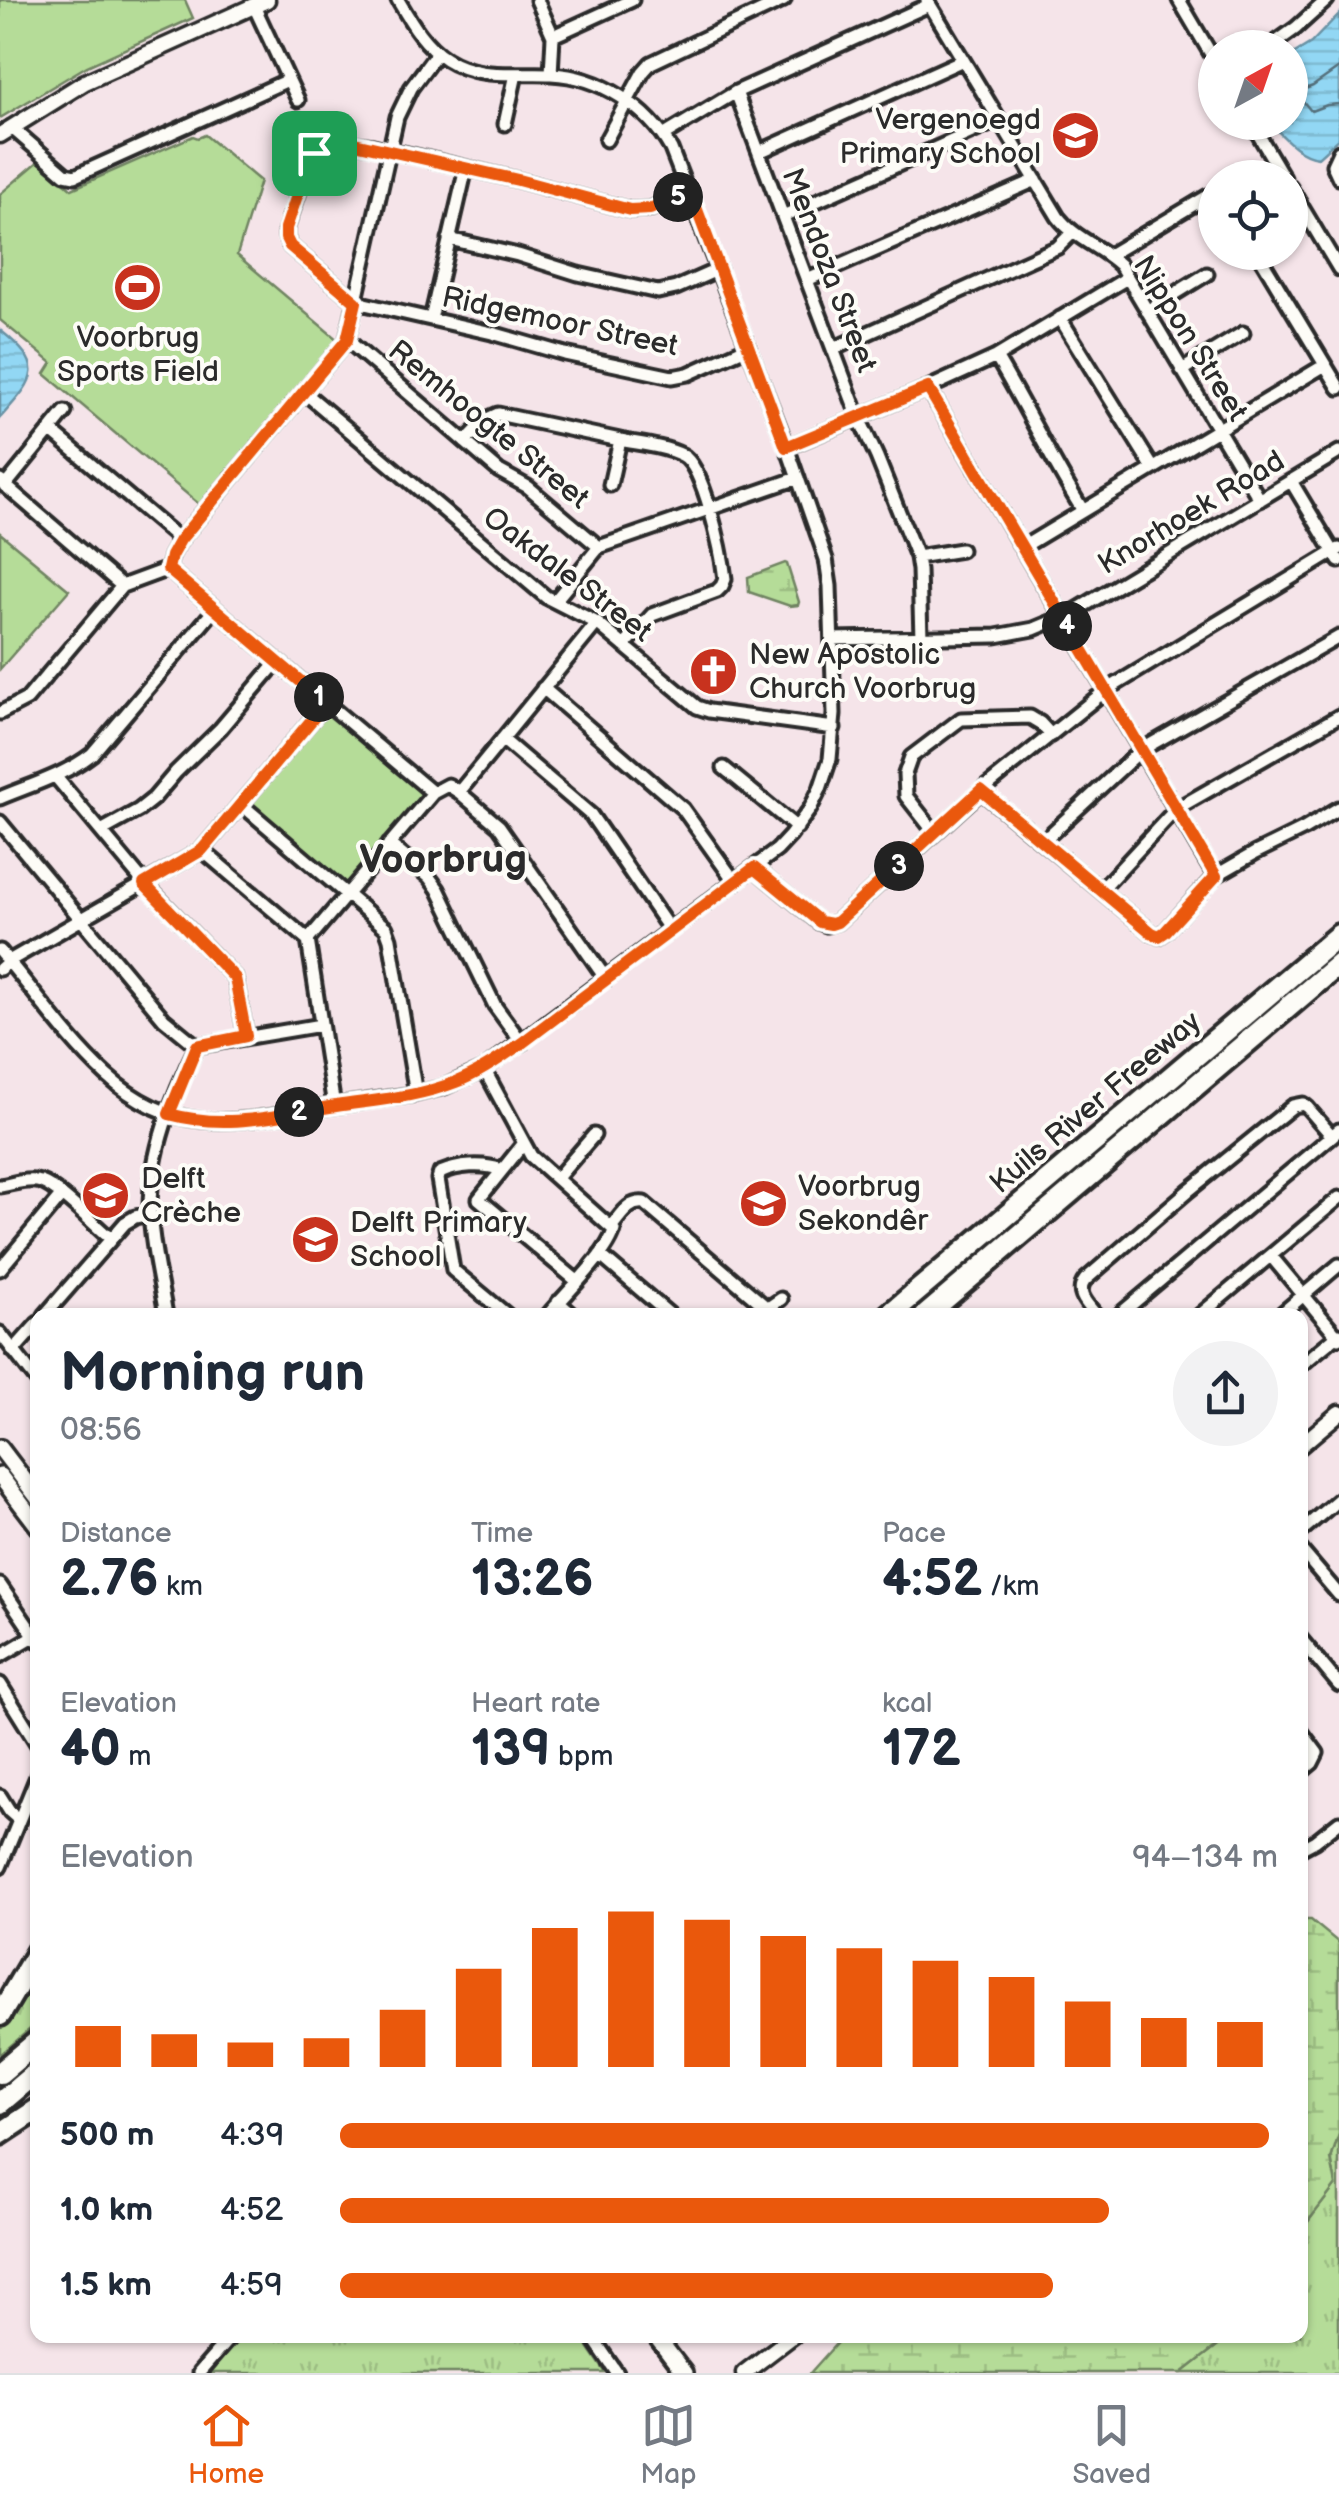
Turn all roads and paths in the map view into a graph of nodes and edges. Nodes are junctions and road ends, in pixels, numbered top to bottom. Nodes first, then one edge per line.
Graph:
1 (400, 0) edge
2 (537, 0) edge
3 (632, 0) edge
4 (784, 0) edge
5 (1179, 0) edge
6 (1326, 0) edge
7 (261, 3) edge
8 (928, 3) edge
9 (1293, 30) edge
10 (1198, 33) edge
11 (553, 36) junction
12 (437, 53) junction
13 (963, 60) junction
14 (516, 74) junction
15 (551, 74) junction
16 (288, 80) junction
17 (736, 92) junction
18 (298, 100) dead end
19 (627, 101) junction
20 (999, 120) junction
21 (505, 124) dead end
22 (6, 131) edge
23 (663, 136) junction
24 (606, 140) dead end
25 (389, 151) junction
26 (759, 152) junction
27 (1339, 152) edge
28 (466, 168) junction
29 (1339, 178) edge
30 (1036, 180) junction
31 (690, 191) junction
32 (1198, 202) edge
33 (783, 216) junction
34 (1308, 217) edge
35 (1073, 232) junction
36 (450, 239) junction
37 (1109, 255) junction
38 (719, 269) junction
39 (1339, 269) edge
40 (1268, 270) edge
41 (1207, 274) dead end
42 (1127, 278) junction
43 (807, 280) junction
44 (356, 302) junction
45 (1147, 311) junction
46 (1060, 318) junction
47 (431, 319) junction
48 (1243, 333) dead end
49 (347, 340) junction
50 (748, 347) junction
51 (833, 349) junction
52 (996, 357) junction
53 (1325, 365) junction
54 (1182, 370) junction
55 (928, 388) junction
56 (1339, 388) edge
57 (304, 392) junction
58 (65, 412) dead end
59 (859, 418) junction
60 (1218, 429) junction
61 (50, 430) junction
62 (620, 440) junction
63 (466, 442) junction
64 (786, 447) junction
65 (1339, 452) edge
66 (1153, 468) junction
67 (798, 478) junction
68 (1291, 481) junction
69 (3, 484) edge
70 (610, 485) dead end
71 (1260, 500) junction
72 (711, 509) junction
73 (1082, 509) junction
74 (180, 540) junction
75 (600, 547) junction
76 (1023, 547) junction
77 (962, 550) dead end
78 (1337, 554) edge
79 (916, 557) junction
80 (168, 569) junction
81 (122, 586) junction
82 (555, 602) junction
83 (215, 609) junction
84 (1062, 618) junction
85 (598, 623) junction
86 (1339, 637) edge
87 (920, 638) junction
88 (832, 639) junction
89 (624, 646) junction
90 (277, 662) junction
91 (544, 688) junction
92 (1106, 690) junction
93 (326, 703) junction
94 (0, 714) edge
95 (1339, 716) edge
96 (834, 728) junction
97 (1051, 735) junction
98 (502, 739) junction
99 (1141, 750) junction
100 (724, 768) dead end
101 (56, 776) junction
102 (981, 790) junction
103 (460, 792) junction
104 (433, 793) junction
105 (0, 798) edge
106 (241, 804) junction
107 (1339, 808) edge
108 (1176, 809) junction
109 (0, 822) edge
110 (797, 828) junction
111 (101, 831) junction
112 (935, 832) junction
113 (1043, 841) junction
114 (390, 844) junction
115 (202, 850) junction
116 (754, 868) junction
117 (1216, 876) junction
118 (735, 882) junction
119 (144, 884) junction
120 (1101, 890) junction
121 (346, 894) junction
122 (82, 919) junction
123 (670, 930) junction
124 (1339, 935) edge
125 (308, 940) junction
126 (3, 961) edge
127 (1339, 964) edge
128 (606, 979) junction
129 (321, 1025) junction
130 (246, 1036) junction
131 (522, 1043) junction
132 (197, 1046) junction
133 (484, 1069) junction
134 (416, 1094) junction
135 (334, 1106) junction
136 (169, 1114) junction
137 (1335, 1133) edge
138 (594, 1135) dead end
139 (524, 1144) junction
140 (502, 1170) junction
141 (557, 1178) junction
142 (0, 1186) edge
143 (61, 1196) junction
144 (1339, 1198) edge
145 (150, 1214) junction
146 (612, 1226) junction
147 (110, 1239) junction
148 (600, 1255) junction
149 (1270, 1256) junction
150 (1339, 1265) edge
151 (0, 1269) edge
152 (577, 1281) junction
153 (1304, 1295) junction
154 (781, 1299) dead end
155 (558, 1302) junction
156 (54, 1308) edge
157 (165, 1308) edge
158 (499, 1308) edge
159 (553, 1308) edge
160 (565, 1308) edge
161 (662, 1308) edge
162 (758, 1308) edge
163 (768, 1308) edge
164 (897, 1308) edge
165 (934, 1308) edge
166 (1091, 1308) edge
167 (1127, 1308) edge
168 (1208, 1308) edge
169 (1288, 1308) edge
170 (30, 1332) edge
171 (0, 1333) edge
172 (1338, 1335) edge
173 (13, 1351) junction
174 (1308, 1359) edge
175 (30, 1372) edge
176 (1339, 1413) edge
177 (1308, 1439) edge
178 (0, 1448) edge
179 (0, 1476) edge
180 (30, 1487) edge
181 (1338, 1503) edge
182 (30, 1515) edge
183 (1308, 1526) edge
184 (1308, 1558) edge
185 (1, 1587) edge
186 (1339, 1595) edge
187 (30, 1629) edge
188 (30, 1641) edge
189 (1308, 1646) edge
190 (0, 1656) edge
191 (1336, 1675) edge
192 (0, 1684) edge
193 (30, 1732) edge
194 (1308, 1740) edge
195 (1308, 1765) edge
196 (30, 1793) edge
197 (0, 1796) edge
198 (19, 1820) junction
199 (1339, 1822) edge
200 (1308, 1845) edge
201 (0, 1867) edge
202 (30, 1964) edge
203 (0, 2014) edge
204 (30, 2048) edge
205 (0, 2073) edge
206 (30, 2078) edge
207 (0, 2102) edge
208 (30, 2114) edge
209 (0, 2134) edge
210 (225, 2343) edge
211 (596, 2343) edge
212 (661, 2343) edge
213 (783, 2343) edge
214 (199, 2373) edge
215 (617, 2373) edge
216 (684, 2373) edge
217 (744, 2373) edge

1 - 12 street
2 - 11 street
3 - 11 street
4 - 19 street
5 - 10 street
6 - 9 street
7 - 16 street
7 - 22 street
8 - 13 street
8 - 17 street
11 - 15 street
12 - 14 street
12 - 25 street
13 - 20 street
13 - 26 street
14 - 15 street
14 - 21 street
15 - 19 street
16 - 18 street
16 - 22 street
17 - 23 street
17 - 26 street, Mendoza Street
19 - 23 street
19 - 24 street
20 - 30 street
20 - 33 street
23 - 31 street
25 - 28 street
25 - 44 street
25 - 44 street
26 - 33 street, Mendoza Street
27 - 29 street
28 - 31 street
28 - 36 street
30 - 35 street
30 - 43 street
31 - 38 street
32 - 37 street
33 - 43 street, Mendoza Street
34 - 39 street
35 - 37 street, Nippon Street
35 - 51 street
36 - 38 street
36 - 47 street
37 - 42 street, Nippon Street
38 - 50 street
40 - 53 street
41 - 45 street
42 - 45 street, Nippon Street
42 - 46 street
43 - 51 street, Mendoza Street
44 - 47 street, Ridgemoor Street
44 - 49 street
45 - 54 street, Nippon Street
46 - 52 street
46 - 66 street
47 - 50 street, Ridgemoor Street
48 - 54 street
49 - 57 street
49 - 63 street, Remhoogte Street
50 - 64 street
51 - 59 street, Mendoza Street
52 - 55 street
52 - 73 street
53 - 56 street
53 - 60 street
54 - 60 street, Nippon Street
55 - 59 street
55 - 76 street
57 - 74 street
57 - 82 street, Oakdale Street
58 - 61 street
59 - 64 street
59 - 79 street, Mendoza Street
60 - 66 street
60 - 71 street, Nippon Street
61 - 69 street
61 - 74 street
62 - 63 street
62 - 70 street
62 - 72 street
63 - 75 street, Remhoogte Street
64 - 67 street
65 - 68 street, Knorhoek Road
66 - 73 street
67 - 72 street
67 - 88 street
68 - 71 street, Knorhoek Road
68 - 78 street
69 - 81 street
71 - 84 street, Knorhoek Road
72 - 75 street
72 - 89 street
73 - 76 street
74 - 80 street
75 - 82 street
76 - 84 street
77 - 79 street
78 - 92 street
79 - 87 street, Mendoza Street
80 - 81 street
80 - 83 street
81 - 94 street
82 - 85 street, Oakdale Street
83 - 90 street
83 - 101 street
84 - 87 street, Knorhoek Road
84 - 92 street
85 - 89 street, Oakdale Street
85 - 91 street
86 - 99 street
87 - 88 street, Knorhoek Road
88 - 96 street
89 - 96 street, Oakdale Street
90 - 93 street
90 - 111 street
91 - 98 street
91 - 118 street
92 - 97 street
92 - 99 street
93 - 104 street
93 - 106 street
95 - 108 street
96 - 110 street
97 - 102 street
97 - 112 street
98 - 103 street
98 - 123 street
99 - 108 street
99 - 113 street
100 - 110 street
101 - 105 street
101 - 111 street
102 - 112 street
102 - 113 street
103 - 104 street
103 - 128 street
104 - 114 street
106 - 115 street
106 - 121 street
107 - 117 street
108 - 117 street
108 - 120 street
109 - 122 street
110 - 116 street
111 - 119 street
112 - 116 street
113 - 120 street
114 - 121 street
114 - 131 street
115 - 119 street
115 - 125 street
116 - 118 street
117 - 120 street
118 - 123 street
119 - 122 street
119 - 130 street
121 - 125 street
121 - 134 street
122 - 126 street
122 - 132 street
123 - 128 street
124 - 164 highway, Kuils River Freeway
125 - 129 street
126 - 136 street
127 - 165 highway, Kuils River Freeway
128 - 131 street
129 - 130 street
129 - 135 street
130 - 132 street
131 - 133 street
132 - 136 street
133 - 134 street
133 - 139 street
134 - 135 street
135 - 136 street
136 - 145 street
137 - 166 street
137 - 167 street
138 - 141 street
139 - 140 street
139 - 141 street
140 - 152 street
140 - 158 street
141 - 146 street
142 - 143 street
143 - 147 street
143 - 151 street
144 - 149 street
145 - 147 street
145 - 157 street
146 - 148 street
146 - 162 street
147 - 156 street
148 - 152 street
148 - 161 street
149 - 153 street
149 - 168 street
150 - 153 street
152 - 155 street
153 - 169 street
153 - 172 street
154 - 163 street
155 - 159 street
155 - 160 street
170 - 173 street
171 - 173 street
172 - 174 street
173 - 175 street
176 - 177 street
178 - 180 main road
179 - 182 main road
181 - 183 street
184 - 186 street
185 - 187 street
188 - 190 street
189 - 191 street
192 - 193 street
194 - 195 street
196 - 198 street
197 - 198 street
198 - 201 street
199 - 200 street
202 - 203 highway
204 - 205 highway
206 - 207 highway
208 - 209 highway
210 - 214 street
211 - 215 street
212 - 216 main road
213 - 217 street

